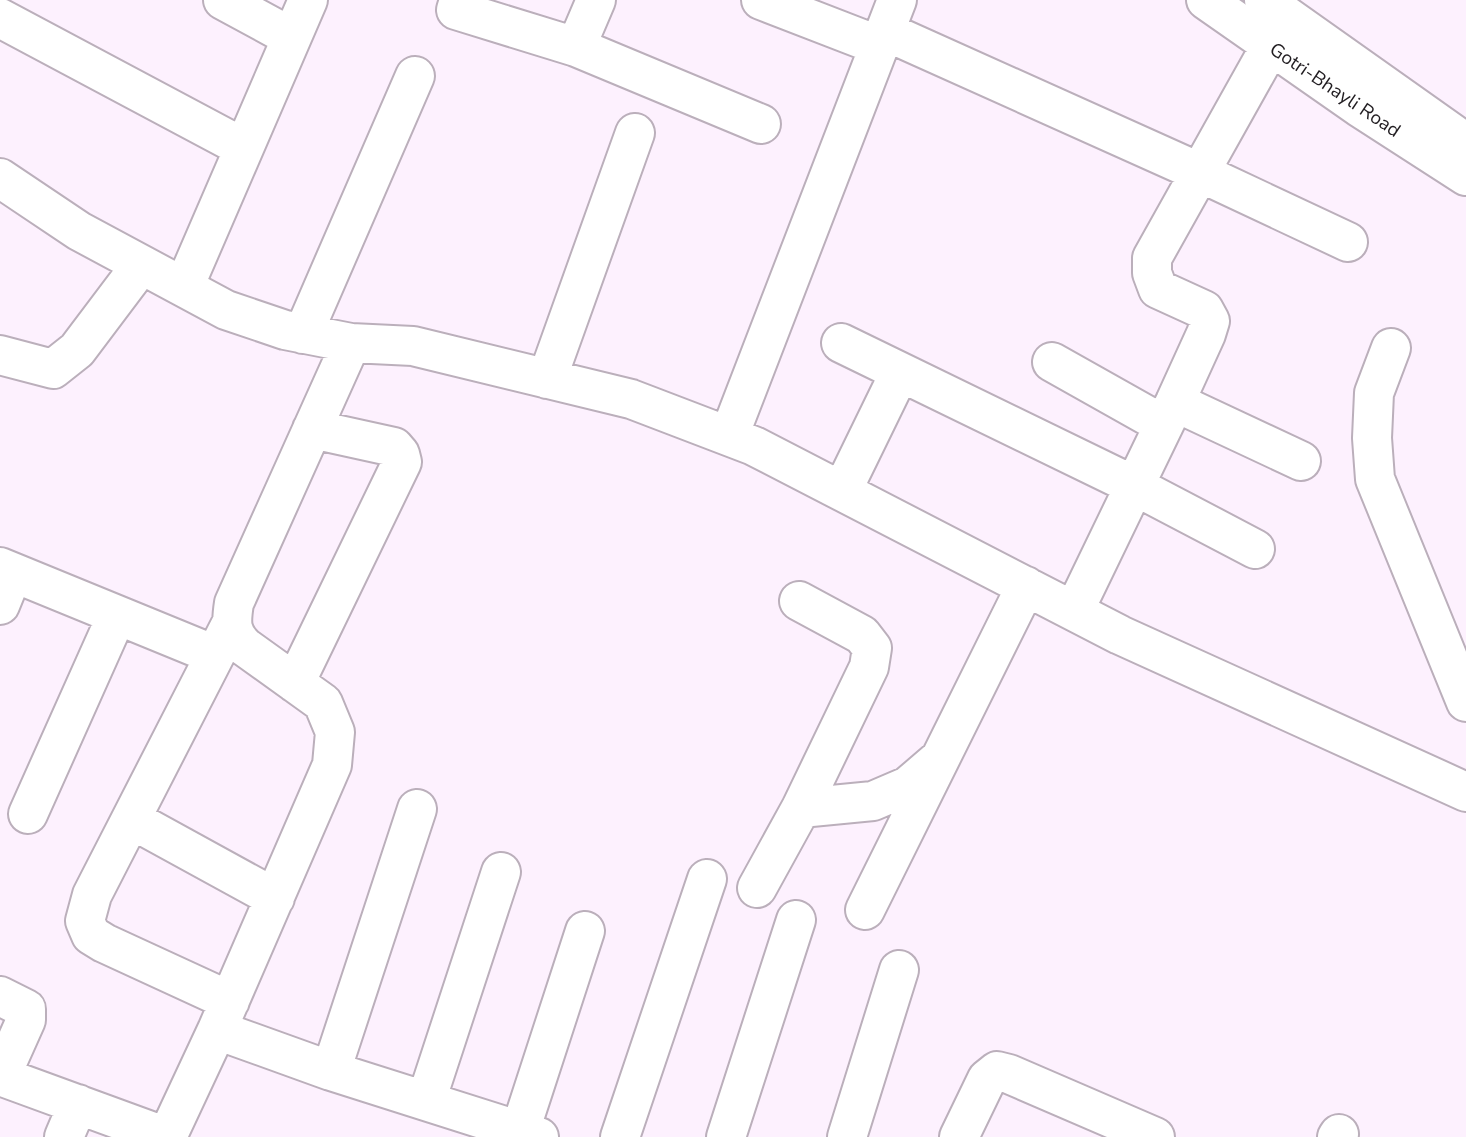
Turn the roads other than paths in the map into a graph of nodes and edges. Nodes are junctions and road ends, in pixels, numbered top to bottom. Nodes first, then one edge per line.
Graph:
1 (223, 0) edge
2 (307, 0) edge
3 (459, 0) edge
4 (596, 0) edge
5 (761, 0) edge
6 (1206, 0) edge
7 (1264, 0) edge
8 (0, 18) edge
9 (887, 26) edge
10 (292, 37) junction
11 (576, 47) junction
12 (1270, 47) junction
13 (415, 76) dead end
14 (761, 124) dead end
15 (635, 133) dead end
16 (1466, 143) edge
17 (244, 148) junction
18 (1201, 173) junction
19 (1466, 176) edge
20 (0, 178) edge
21 (1348, 242) dead end
22 (141, 265) junction
23 (184, 287) junction
24 (303, 334) junction
25 (351, 343) junction
26 (841, 343) dead end
27 (1391, 348) dead end
28 (0, 355) edge
29 (1052, 362) dead end
30 (900, 372) junction
31 (547, 379) junction
32 (1169, 413) junction
33 (312, 429) junction
34 (729, 436) junction
35 (1301, 461) dead end
36 (1135, 486) junction
37 (842, 491) junction
38 (1255, 549) dead end
39 (4, 582) edge
40 (1026, 586) junction
41 (799, 601) dead end
42 (1074, 611) junction
43 (117, 615) junction
44 (223, 640) junction
45 (295, 683) junction
46 (1466, 702) edge
47 (940, 759) junction
48 (1466, 792) edge
49 (801, 808) junction
50 (417, 809) dead end
51 (28, 814) dead end
52 (131, 819) junction
53 (501, 872) dead end
54 (707, 879) dead end
55 (757, 888) dead end
56 (275, 898) junction
57 (865, 910) dead end
58 (796, 920) dead end
59 (585, 931) dead end
60 (899, 970) dead end
61 (0, 996) edge
62 (224, 1016) junction
63 (331, 1071) junction
64 (0, 1076) edge
65 (426, 1101) junction
66 (71, 1121) edge
67 (519, 1133) edge
68 (1142, 1135) edge
69 (167, 1137) edge
70 (620, 1137) edge
71 (726, 1137) edge
72 (847, 1137) edge
73 (959, 1137) edge

1 - 10 street
2 - 10 street
3 - 11 street
4 - 11 street
5 - 9 street
6 - 12 street, Gotri-Bhayli Road
7 - 16 street, Gotri-Bhayli Road
8 - 17 street
9 - 18 street
9 - 34 street
10 - 17 street
11 - 14 street
12 - 18 street
12 - 19 street, Gotri-Bhayli Road
13 - 24 street
15 - 31 street
17 - 23 street
18 - 21 street
18 - 32 street
20 - 22 street
22 - 23 street
22 - 28 street
23 - 24 street
24 - 25 street
25 - 31 street
25 - 33 street
26 - 30 street
27 - 46 street
29 - 32 street
30 - 36 street
30 - 37 street
31 - 34 street
32 - 35 street
32 - 36 street
33 - 44 street
33 - 45 street
34 - 37 street
36 - 38 street
36 - 42 street
37 - 40 street
39 - 43 street
40 - 42 street
40 - 47 street
41 - 49 street
42 - 48 street
43 - 44 street
43 - 51 street
44 - 45 street
44 - 52 street
45 - 56 street
47 - 49 street
47 - 57 street
49 - 55 street
50 - 63 street
52 - 56 street
52 - 62 street
53 - 65 street
54 - 70 street
56 - 62 street
58 - 71 street
59 - 67 street
60 - 72 street
61 - 64 street
62 - 63 street
62 - 69 street
63 - 65 street
64 - 66 street
65 - 67 street
66 - 69 street
68 - 73 street

